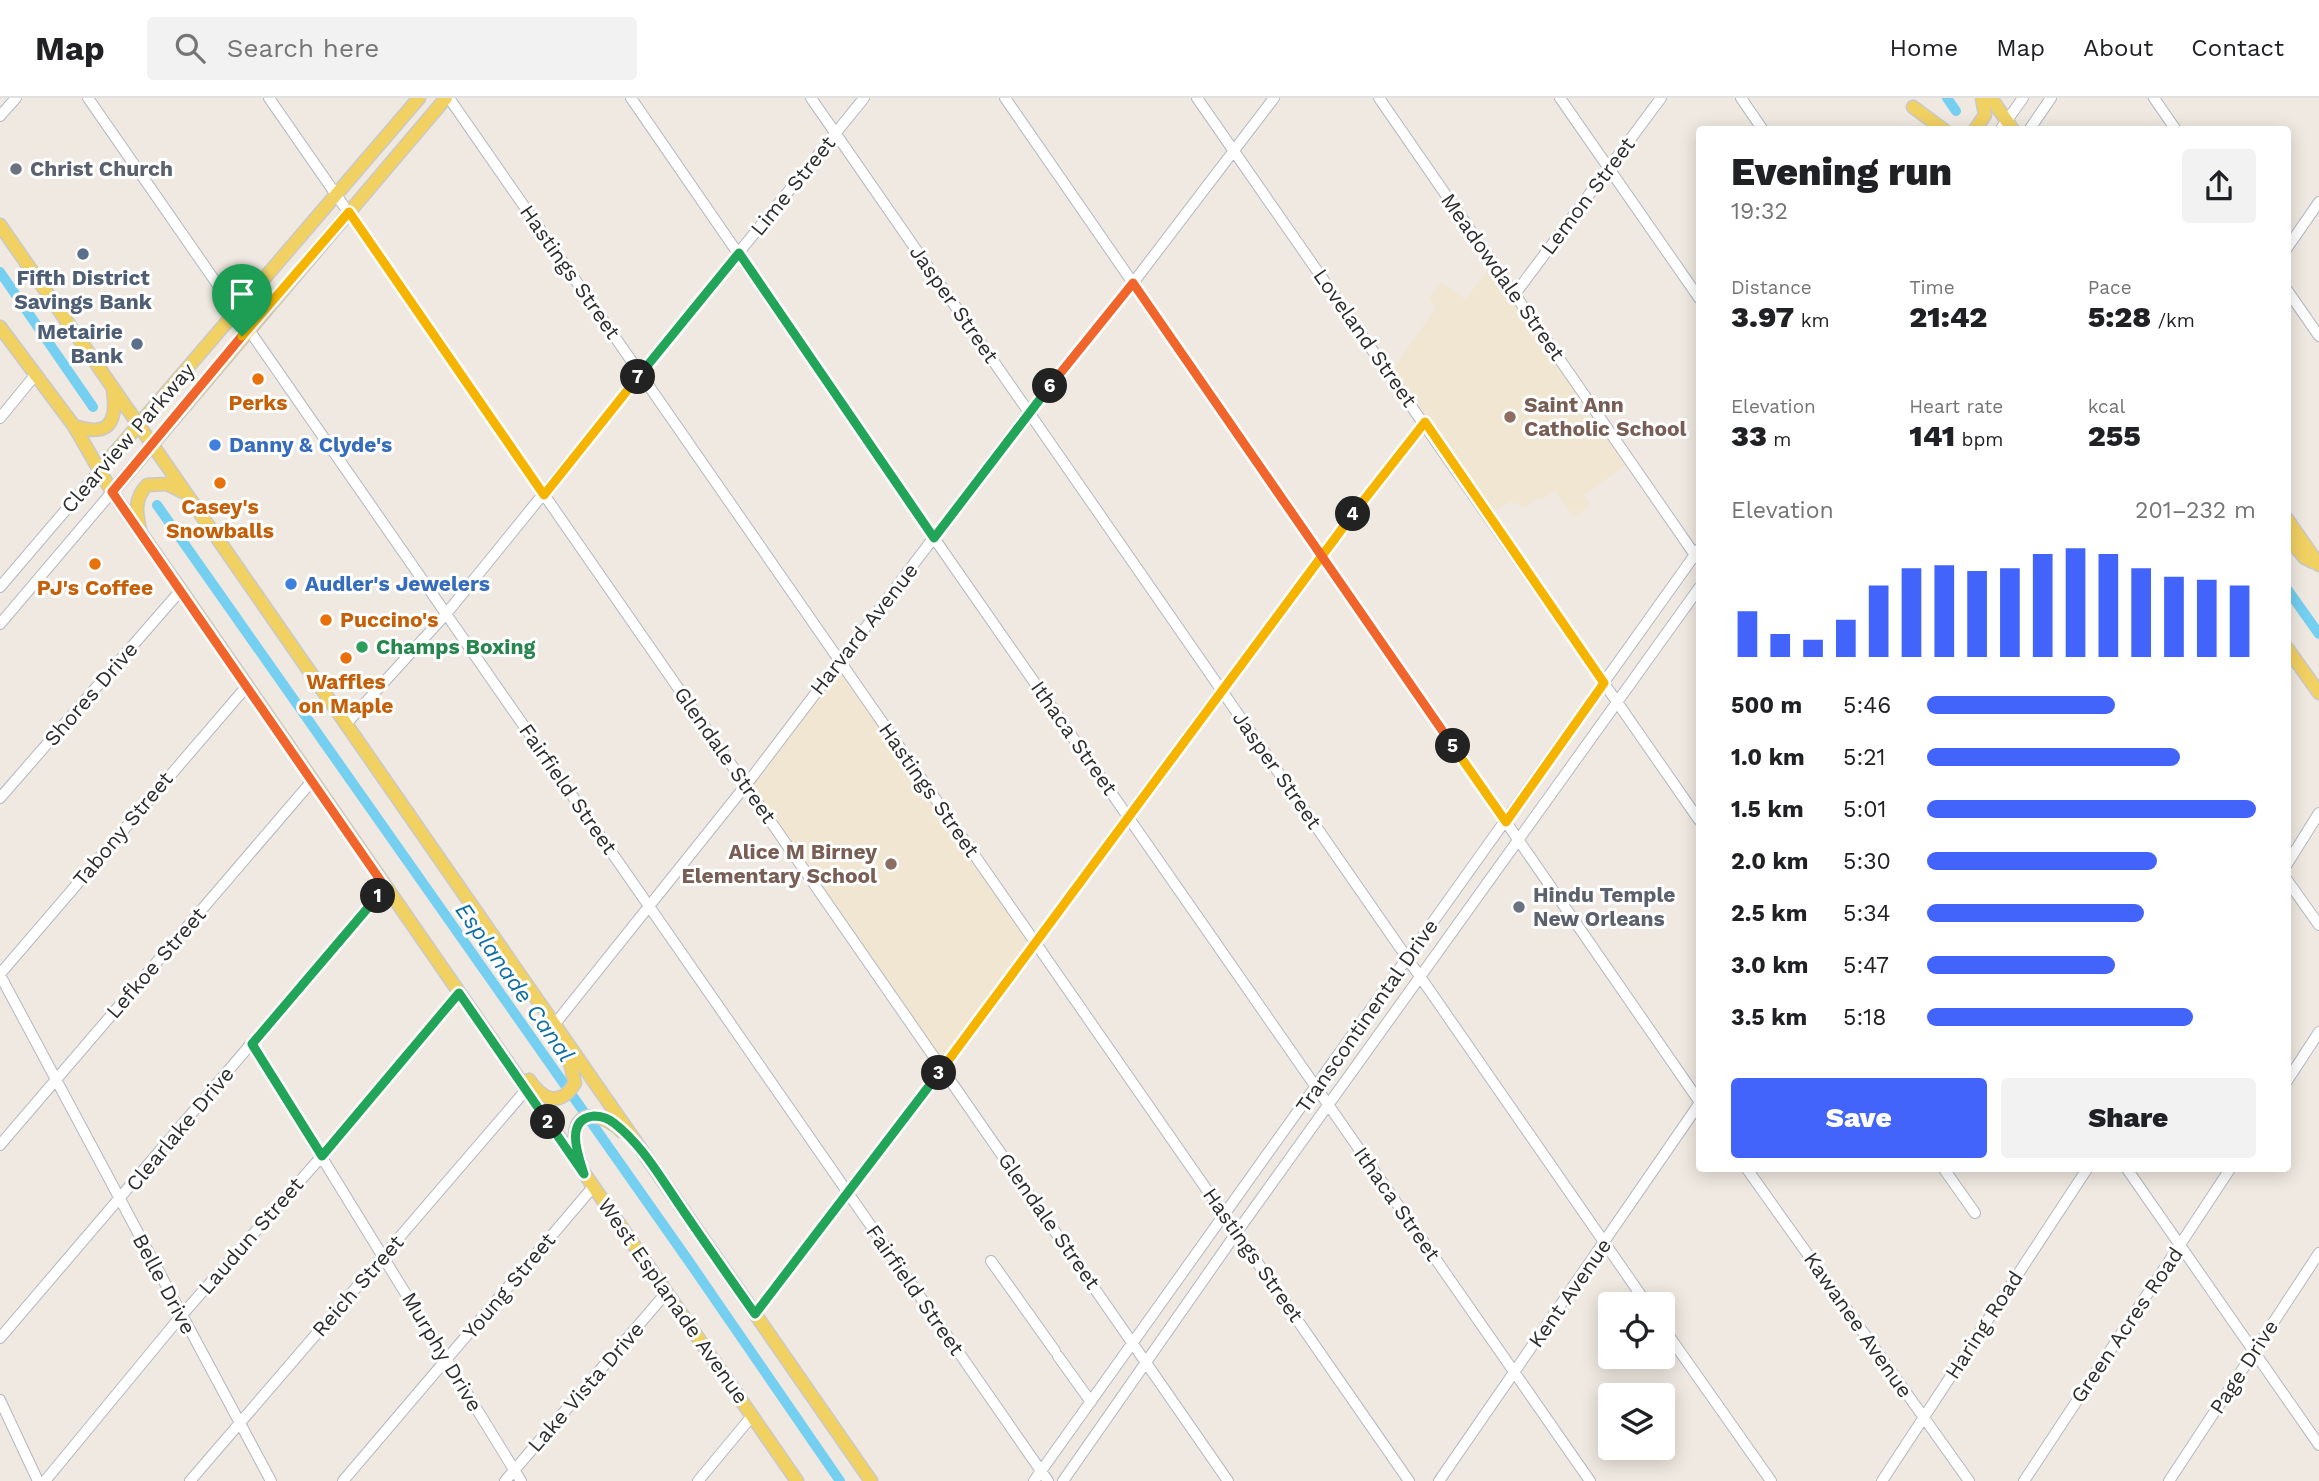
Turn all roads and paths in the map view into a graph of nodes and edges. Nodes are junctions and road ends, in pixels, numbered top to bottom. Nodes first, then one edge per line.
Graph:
1 (16, 98) edge
2 (88, 98) edge
3 (270, 98) edge
4 (419, 98) edge
5 (448, 98) edge
6 (631, 98) edge
7 (811, 98) edge
8 (864, 98) edge
9 (1006, 98) edge
10 (1197, 98) edge
11 (1274, 98) edge
12 (1379, 98) edge
13 (1560, 98) edge
14 (1661, 98) edge
15 (1741, 98) edge
16 (1982, 98) edge
17 (1991, 98) edge
18 (2023, 98) edge
19 (2051, 98) edge
20 (2154, 98) edge
21 (1910, 102) edge
22 (0, 116) edge
23 (1760, 126) edge
24 (1926, 126) edge
25 (1939, 126) edge
26 (1978, 126) edge
27 (2006, 126) edge
28 (2008, 126) edge
29 (2032, 126) edge
30 (2173, 126) edge
31 (835, 133) junction
32 (1233, 149) junction
33 (1609, 169) junction
34 (337, 195) junction
35 (2319, 202) edge
36 (349, 212) junction
37 (0, 225) edge
38 (2291, 242) edge
39 (739, 253) junction
40 (1133, 283) junction
41 (1515, 294) junction
42 (1696, 294) edge
43 (2291, 296) edge
44 (236, 312) junction
45 (0, 327) edge
46 (248, 329) junction
47 (2319, 336) edge
48 (641, 373) junction
49 (36, 374) junction
50 (113, 390) junction
51 (1029, 412) junction
52 (0, 418) edge
53 (1425, 422) junction
54 (139, 425) junction
55 (74, 426) junction
56 (152, 444) junction
57 (99, 471) junction
58 (112, 492) junction
59 (186, 494) junction
60 (544, 495) junction
61 (2291, 525) edge
62 (142, 538) junction
63 (934, 538) junction
64 (2291, 542) edge
65 (1696, 552) edge
66 (1322, 554) junction
67 (1696, 558) edge
68 (2319, 565) edge
69 (0, 587) edge
70 (181, 590) junction
71 (1696, 591) edge
72 (446, 614) junction
73 (0, 624) edge
74 (2291, 654) edge
75 (839, 659) junction
76 (1604, 683) junction
77 (247, 686) junction
78 (1222, 691) junction
79 (2319, 693) edge
80 (1617, 703) junction
81 (346, 724) junction
82 (312, 781) junction
83 (746, 785) junction
84 (0, 798) edge
85 (2319, 813) edge
86 (1128, 815) junction
87 (1696, 816) edge
88 (1506, 822) junction
89 (1518, 840) junction
90 (2291, 858) edge
91 (2291, 886) edge
92 (385, 887) junction
93 (651, 907) junction
94 (2319, 925) edge
95 (1034, 942) junction
96 (1407, 959) junction
97 (0, 974) edge
98 (1420, 979) junction
99 (459, 993) junction
100 (477, 1019) junction
101 (554, 1026) junction
102 (2319, 1032) edge
103 (563, 1038) junction
104 (252, 1044) junction
105 (943, 1068) junction
106 (2291, 1075) edge
107 (55, 1079) junction
108 (1316, 1087) junction
109 (526, 1090) junction
110 (1696, 1099) edge
111 (1329, 1105) junction
112 (1696, 1107) edge
113 (0, 1145) edge
114 (644, 1154) junction
115 (322, 1156) junction
116 (1749, 1172) edge
117 (1946, 1172) edge
118 (2085, 1172) edge
119 (2129, 1172) edge
120 (2228, 1172) edge
121 (584, 1174) junction
122 (593, 1187) junction
123 (848, 1194) junction
124 (119, 1200) junction
125 (1975, 1213) dead end
126 (1226, 1216) junction
127 (1237, 1232) junction
128 (1605, 1243) junction
129 (2180, 1247) junction
130 (2319, 1253) edge
131 (384, 1256) junction
132 (991, 1261) dead end
133 (1639, 1292) edge
134 (666, 1293) junction
135 (755, 1314) junction
136 (181, 1316) junction
137 (0, 1338) edge
138 (1134, 1343) junction
139 (1675, 1344) edge
140 (2254, 1353) junction
141 (446, 1360) junction
142 (1147, 1362) junction
143 (1514, 1373) junction
144 (0, 1400) edge
145 (1091, 1402) junction
146 (752, 1416) junction
147 (1924, 1417) junction
148 (240, 1424) junction
149 (2319, 1445) edge
150 (514, 1471) junction
151 (1041, 1472) junction
152 (38, 1481) edge
153 (45, 1481) edge
154 (190, 1481) edge
155 (271, 1481) edge
156 (343, 1481) edge
157 (505, 1481) edge
158 (521, 1481) edge
159 (698, 1481) edge
160 (797, 1481) edge
161 (871, 1481) edge
162 (1034, 1481) edge
163 (1048, 1481) edge
164 (1063, 1481) edge
165 (1228, 1481) edge
166 (1409, 1481) edge
167 (1439, 1481) edge
168 (1590, 1481) edge
169 (1771, 1481) edge
170 (1882, 1481) edge
171 (1969, 1481) edge
172 (2024, 1481) edge
173 (2169, 1481) edge

1 - 22 street
2 - 44 street, Fairfield Street
3 - 34 street, Glendale Street
4 - 34 main road, Clearview Parkway
5 - 36 main road, Clearview Parkway
5 - 48 street, Hastings Street
6 - 39 street, Ithaca Street
7 - 31 street, Jasper Street
8 - 31 street, Lime Street
9 - 40 street
10 - 32 street, Loveland Street
11 - 32 street, Harvard Avenue
12 - 41 street, Meadowdale Street
13 - 33 street
14 - 33 street, Lemon Street
15 - 23 street
16 - 26 main road
17 - 27 main road
18 - 28 street
19 - 29 street
20 - 30 street
21 - 24 main road
21 - 25 main road
31 - 39 street, Lime Street
31 - 51 street, Jasper Street
32 - 40 street, Harvard Avenue
32 - 53 street, Loveland Street
33 - 41 street, Lemon Street
33 - 42 street
34 - 36 street, Glendale Street
34 - 44 main road, Clearview Parkway
35 - 38 street
36 - 46 main road, Clearview Parkway
36 - 60 street, Glendale Street
37 - 50 main road
39 - 48 street, Lime Street
39 - 63 street, Ithaca Street
40 - 51 street, Harvard Avenue
40 - 66 street
41 - 65 street, Meadowdale Street
43 - 47 street
44 - 46 street, Fairfield Street
44 - 54 main road, Clearview Parkway
45 - 49 main road, West Esplanade Avenue
46 - 56 main road, Clearview Parkway
46 - 72 street, Fairfield Street
48 - 60 street, Lime Street
48 - 75 street, Hastings Street
49 - 52 street
49 - 55 main road, West Esplanade Avenue
50 - 54 main road
50 - 55 main road
51 - 63 street, Harvard Avenue
51 - 78 street, Jasper Street
53 - 66 street
53 - 76 street, Loveland Street
54 - 56 main road
54 - 57 main road, Clearview Parkway
55 - 57 main road, West Esplanade Avenue
56 - 58 main road, Clearview Parkway
56 - 59 main road
57 - 58 main road, West Esplanade Avenue
57 - 69 street, Clearview Parkway
58 - 62 main road, West Esplanade Avenue
58 - 73 street, Clearview Parkway
59 - 62 main road
59 - 81 main road
60 - 72 street, Lime Street
60 - 83 street, Glendale Street
61 - 68 main road
62 - 70 main road, West Esplanade Avenue
63 - 75 street, Harvard Avenue
63 - 86 street, Ithaca Street
64 - 68 main road
66 - 78 street
66 - 88 street
67 - 76 street, Transcontinental Drive
70 - 77 main road, West Esplanade Avenue
70 - 84 street, Shores Drive
71 - 80 street, Transcontinental Drive
72 - 81 street, Lime Street
72 - 93 street, Fairfield Street
74 - 79 main road
75 - 83 street, Harvard Avenue
75 - 95 street, Hastings Street
76 - 80 street, Loveland Street
76 - 88 street, Transcontinental Drive
77 - 82 main road, West Esplanade Avenue
77 - 97 street, Tabony Street
78 - 86 street
78 - 96 street, Jasper Street
80 - 87 street, Loveland Street
80 - 89 street, Transcontinental Drive
81 - 101 main road
82 - 92 main road, West Esplanade Avenue
82 - 107 street, Lefkoe Street
83 - 93 street, Harvard Avenue
83 - 105 street, Glendale Street
85 - 90 street
86 - 95 street
86 - 108 street, Ithaca Street
88 - 89 street
88 - 96 street, Transcontinental Drive
89 - 98 street, Transcontinental Drive
89 - 110 street
91 - 94 street
92 - 99 main road, West Esplanade Avenue
92 - 104 street, Clearlake Drive
93 - 101 street, Harvard Avenue
93 - 123 street, Fairfield Street
95 - 105 street
95 - 126 street, Hastings Street
96 - 98 street, Jasper Street
96 - 108 street, Transcontinental Drive
97 - 107 street, Belle Drive
98 - 111 street, Transcontinental Drive
98 - 128 street, Jasper Street
99 - 100 main road, West Esplanade Avenue
99 - 115 street, Laudun Street
100 - 103 main road
100 - 109 main road, West Esplanade Avenue
101 - 103 main road
102 - 106 street
103 - 114 main road
104 - 115 street, Murphy Drive
104 - 124 street, Clearlake Drive
105 - 123 street
105 - 138 street, Glendale Street
107 - 113 street, Lefkoe Street
107 - 124 street, Belle Drive
108 - 111 street, Ithaca Street
108 - 126 street, Transcontinental Drive
109 - 121 main road, West Esplanade Avenue
109 - 131 street, Reich Street
111 - 127 street, Transcontinental Drive
111 - 143 street, Ithaca Street
112 - 128 street, Kent Avenue
114 - 121 main road
114 - 135 main road
115 - 131 street, Murphy Drive
115 - 136 street, Laudun Street
116 - 147 street, Kawanee Avenue
117 - 125 street
118 - 147 street, Haring Road
119 - 129 street
120 - 129 street, Green Acres Road
121 - 122 main road, West Esplanade Avenue
122 - 134 main road, West Esplanade Avenue
122 - 141 street, Young Street
123 - 135 street
123 - 151 street, Fairfield Street
124 - 136 street, Belle Drive
124 - 137 street, Clearlake Drive
126 - 127 street, Hastings Street
126 - 138 street, Transcontinental Drive
127 - 142 street, Transcontinental Drive
127 - 166 street, Hastings Street
128 - 133 street, Jasper Street
128 - 143 street, Kent Avenue
129 - 140 street
129 - 172 street, Green Acres Road
130 - 140 street, Page Drive
131 - 141 street, Murphy Drive
131 - 148 street, Reich Street
132 - 145 street
134 - 146 main road, West Esplanade Avenue
134 - 150 street, Lake Vista Drive
135 - 161 main road
136 - 148 street, Belle Drive
136 - 153 street, Laudun Street
138 - 142 street, Glendale Street
138 - 145 street, Transcontinental Drive
139 - 169 street
140 - 149 street
140 - 173 street, Page Drive
141 - 150 street, Murphy Drive
141 - 156 street, Young Street
142 - 164 street, Transcontinental Drive
142 - 165 street, Glendale Street
143 - 167 street, Kent Avenue
143 - 168 street, Ithaca Street
144 - 152 street
145 - 151 street, Transcontinental Drive
146 - 159 street
146 - 160 main road, West Esplanade Avenue
147 - 170 street, Haring Road
147 - 171 street, Kawanee Avenue
148 - 154 street, Reich Street
148 - 155 street, Belle Drive
150 - 157 street, Lake Vista Drive
150 - 158 street, Murphy Drive
151 - 162 street, Transcontinental Drive
151 - 163 street, Fairfield Street

